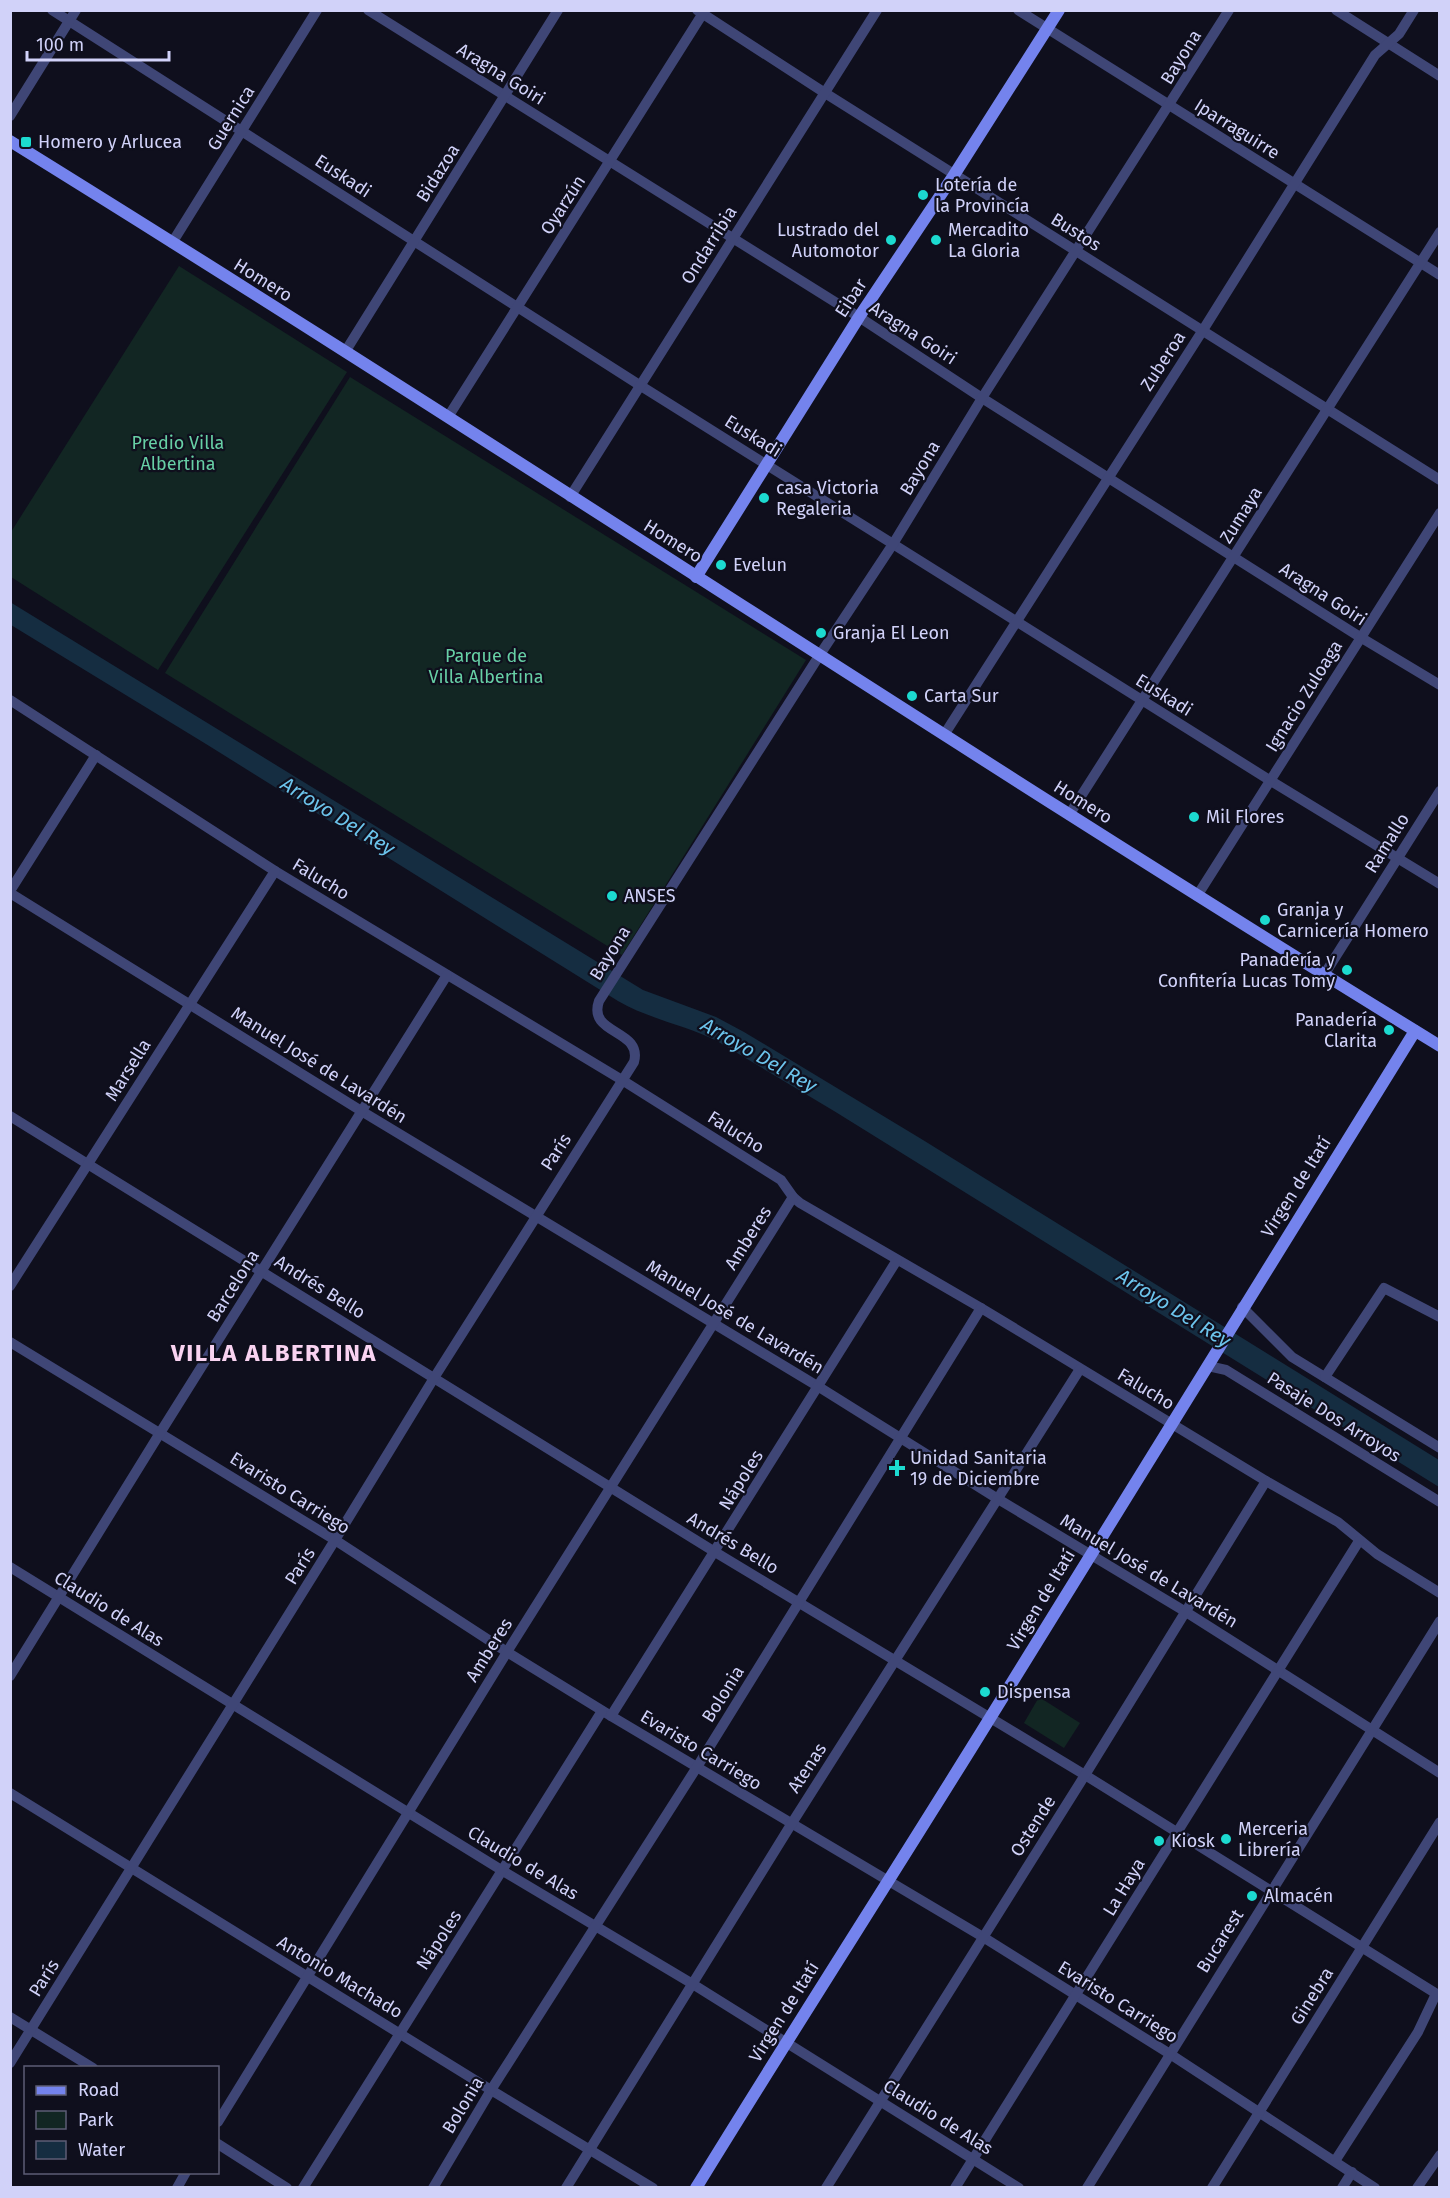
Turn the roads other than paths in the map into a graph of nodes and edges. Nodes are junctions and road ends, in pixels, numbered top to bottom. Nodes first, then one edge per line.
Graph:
1 (52, 10) edge
2 (76, 10) edge
3 (317, 10) edge
4 (368, 10) edge
5 (558, 10) edge
6 (877, 10) edge
7 (1018, 10) edge
8 (1059, 10) edge
9 (1229, 10) edge
10 (1336, 10) edge
11 (1414, 10) edge
12 (702, 12) edge
13 (69, 21) junction
14 (1046, 29) junction
15 (1387, 44) junction
16 (1440, 76) edge
17 (825, 93) junction
18 (505, 96) junction
19 (1169, 106) junction
20 (10, 116) edge
21 (242, 131) junction
22 (10, 141) edge
23 (612, 161) junction
24 (954, 174) junction
25 (1294, 184) junction
26 (1440, 232) edge
27 (732, 238) junction
28 (416, 242) junction
29 (171, 243) junction
30 (1076, 251) junction
31 (1420, 263) junction
32 (1440, 275) edge
33 (518, 307) junction
34 (859, 317) junction
35 (1203, 330) junction
36 (345, 352) junction
37 (641, 386) junction
38 (982, 398) junction
39 (1325, 409) junction
40 (448, 417) junction
41 (767, 464) junction
42 (1109, 477) junction
43 (1440, 480) edge
44 (570, 497) junction
45 (1440, 513) edge
46 (893, 544) junction
47 (1235, 557) junction
48 (696, 577) junction
49 (1017, 621) junction
50 (1360, 637) junction
51 (819, 656) junction
52 (1440, 685) edge
53 (10, 700) edge
54 (1143, 701) junction
55 (944, 735) junction
56 (96, 755) junction
57 (1271, 782) junction
58 (1440, 791) edge
59 (1069, 815) junction
60 (1397, 857) junction
61 (275, 871) junction
62 (1440, 884) edge
63 (10, 892) edge
64 (1197, 896) junction
65 (447, 975) junction
66 (1324, 975) junction
67 (599, 1001) joint
68 (190, 1003) junction
69 (1415, 1031) junction
70 (1440, 1046) edge
71 (622, 1080) junction
72 (363, 1112) junction
73 (10, 1116) edge
74 (88, 1165) junction
75 (793, 1197) junction
76 (535, 1216) junction
77 (897, 1260) junction
78 (262, 1271) junction
79 (10, 1286) edge
80 (981, 1308) junction
81 (1239, 1312) junction
82 (1440, 1317) edge
83 (714, 1323) junction
84 (10, 1342) edge
85 (1211, 1362) junction
86 (1080, 1369) junction
87 (1325, 1377) junction
88 (434, 1378) junction
89 (819, 1387) junction
90 (1173, 1424) junction
91 (160, 1433) junction
92 (900, 1438) junction
93 (1440, 1448) edge
94 (1266, 1481) junction
95 (612, 1488) junction
96 (998, 1499) junction
97 (1440, 1502) edge
98 (335, 1540) junction
99 (1359, 1541) junction
100 (715, 1552) junction
101 (1090, 1554) junction
102 (10, 1567) edge
103 (1440, 1593) edge
104 (58, 1597) junction
105 (800, 1602) junction
106 (1186, 1612) junction
107 (1440, 1621) edge
108 (507, 1652) junction
109 (895, 1660) junction
110 (1279, 1670) junction
111 (10, 1676) edge
112 (234, 1705) junction
113 (607, 1713) junction
114 (990, 1718) junction
115 (1372, 1729) junction
116 (697, 1767) junction
117 (1440, 1773) edge
118 (1085, 1775) junction
119 (10, 1793) edge
120 (408, 1812) junction
121 (1440, 1822) edge
122 (792, 1823) junction
123 (1176, 1833) junction
124 (133, 1867) junction
125 (503, 1871) junction
126 (889, 1880) junction
127 (1270, 1891) junction
128 (596, 1927) junction
129 (983, 1937) junction
130 (1361, 1948) junction
131 (306, 1976) junction
132 (691, 1983) junction
133 (1438, 1995) edge
134 (1077, 1996) junction
135 (10, 2017) edge
136 (31, 2030) junction
137 (400, 2032) junction
138 (785, 2043) junction
139 (1170, 2054) junction
140 (10, 2063) edge
141 (91, 2066) edge
142 (491, 2090) junction
143 (880, 2100) junction
144 (1259, 2113) junction
145 (219, 2120) edge
146 (219, 2145) edge
147 (590, 2149) junction
148 (1440, 2155) edge
149 (974, 2158) junction
150 (1335, 2161) junction
151 (1352, 2172) junction
152 (185, 2174) edge
153 (177, 2187) edge
154 (287, 2187) edge
155 (303, 2187) edge
156 (433, 2187) edge
157 (566, 2187) edge
158 (653, 2187) edge
159 (696, 2187) edge
160 (826, 2187) edge
161 (955, 2187) edge
162 (1019, 2187) edge
163 (1086, 2187) edge
164 (1212, 2187) edge
165 (1342, 2187) edge
166 (1375, 2187) edge
167 (1417, 2187) edge

1 - 13 street, Euskadi
2 - 13 street
3 - 21 street, Guernica
4 - 18 street, Aragna Goiri
5 - 18 street, Bidazoa
6 - 17 street, Ondarribia
7 - 14 street, Iparraguirre
8 - 14 street, Eibar
9 - 19 street, Bayona
10 - 15 street
11 - 15 street, Zuberoa
12 - 17 street, Bustos
12 - 23 street, Oyarzún
13 - 20 street
13 - 21 street, Euskadi
14 - 19 street, Iparraguirre
14 - 24 street, Eibar
15 - 16 street
15 - 25 street, Zuberoa
17 - 24 street, Bustos
17 - 27 street, Ondarribia
18 - 23 street, Aragna Goiri
18 - 28 street, Bidazoa
19 - 25 street, Iparraguirre
19 - 30 street, Bayona
21 - 28 street, Euskadi
21 - 29 street, Guernica
22 - 29 street, Homero
23 - 27 street, Aragna Goiri
23 - 33 street, Oyarzún
24 - 30 street, Bustos
24 - 34 street, Eibar
25 - 31 street, Iparraguirre
25 - 35 street, Zuberoa
26 - 31 street, Zumaya
27 - 34 street, Aragna Goiri
27 - 37 street, Ondarribia
28 - 33 street, Euskadi
28 - 36 street, Bidazoa
29 - 36 street, Homero
30 - 35 street, Bustos
30 - 38 street, Bayona
31 - 32 street, Iparraguirre
31 - 39 street, Zumaya
33 - 37 street, Euskadi
33 - 40 street, Oyarzún
34 - 38 street, Aragna Goiri
34 - 41 street, Eibar
35 - 39 street, Bustos
35 - 42 street, Zuberoa
36 - 40 street, Homero
37 - 41 street, Euskadi
37 - 44 street, Ondarribia
38 - 42 street, Aragna Goiri
38 - 46 street, Bayona
39 - 43 street, Bustos
39 - 47 street, Zumaya
40 - 44 street, Homero
41 - 46 street, Euskadi
41 - 48 street, Eibar
42 - 47 street, Aragna Goiri
42 - 49 street, Zuberoa
44 - 48 street, Homero
45 - 50 street, Ignacio Zuloaga
46 - 49 street, Euskadi
46 - 51 street, Bayona
47 - 50 street, Aragna Goiri
47 - 54 street, Zumaya
48 - 51 street, Homero
49 - 54 street, Euskadi
49 - 55 street, Zuberoa
50 - 52 street, Aragna Goiri
50 - 57 street, Ignacio Zuloaga
51 - 55 street, Homero
51 - 67 street, Bayona
53 - 56 street, Falucho
54 - 57 street, Euskadi
54 - 59 street, Zumaya
55 - 59 street, Homero
56 - 61 street, Falucho
56 - 63 street
57 - 60 street, Euskadi
57 - 64 street, Ignacio Zuloaga
58 - 60 street, Ramallo
59 - 64 street, Homero
60 - 62 street, Euskadi
60 - 66 street, Ramallo
61 - 65 street, Falucho
61 - 68 street, Marsella
63 - 68 street, Manuel José de Lavardén
64 - 66 street, Homero
65 - 71 street, Falucho
65 - 72 street, Barcelona
66 - 69 street, Homero
67 - 71 street, París
68 - 72 street, Manuel José de Lavardén
68 - 74 street, Marsella
69 - 70 street, Homero
69 - 81 street, Virgen de Itatí
71 - 75 street, Falucho
71 - 76 street, París
72 - 76 street, Manuel José de Lavardén
72 - 78 street, Barcelona
73 - 74 street, Andrés Bello
74 - 78 street, Andrés Bello
74 - 79 street, Marsella
75 - 77 street, Falucho
75 - 83 street, Amberes
76 - 83 street, Manuel José de Lavardén
76 - 88 street, París
77 - 80 street, Falucho
77 - 89 street, Nápoles
78 - 88 street, Andrés Bello
78 - 91 street, Barcelona
80 - 86 street, Falucho
80 - 92 street, Bolonia
81 - 85 street, Virgen de Itatí
81 - 87 street
82 - 87 street
83 - 89 street, Manuel José de Lavardén
83 - 95 street, Amberes
84 - 91 street, Evaristo Carriego
85 - 90 street, Virgen de Itatí
85 - 97 street, Pasaje Dos Arroyos
86 - 90 street, Falucho
86 - 96 street, Atenas
87 - 93 street
88 - 95 street, Andrés Bello
88 - 98 street, París
89 - 92 street, Manuel José de Lavardén
89 - 100 street, Nápoles
90 - 94 street, Falucho
90 - 101 street, Virgen de Itatí
91 - 98 street, Evaristo Carriego
91 - 104 street, Barcelona
92 - 96 street, Manuel José de Lavardén
92 - 105 street, Bolonia
94 - 99 street, Falucho
94 - 106 street, Ostende
95 - 100 street, Andrés Bello
95 - 108 street, Amberes
96 - 101 street, Manuel José de Lavardén
96 - 109 street, Atenas
98 - 108 street, Evaristo Carriego
98 - 112 street, París
99 - 103 street, Falucho
99 - 110 street, La Haya
100 - 105 street, Andrés Bello
100 - 113 street, Nápoles
101 - 106 street, Manuel José de Lavardén
101 - 114 street, Virgen de Itatí
102 - 104 street, Claudio de Alas
104 - 111 street, Barcelona
104 - 112 street, Claudio de Alas
105 - 109 street, Andrés Bello
105 - 116 street, Bolonia
106 - 110 street, Manuel José de Lavardén
106 - 118 street, Ostende
107 - 115 street, Bucarest
108 - 113 street, Evaristo Carriego
108 - 120 street, Amberes
109 - 114 street, Andrés Bello
109 - 122 street, Atenas
110 - 115 street, Manuel José de Lavardén
110 - 123 street, La Haya
112 - 120 street, Claudio de Alas
112 - 124 street, París
113 - 116 street, Evaristo Carriego
113 - 125 street, Nápoles
114 - 118 street, Andrés Bello
114 - 126 street, Virgen de Itatí
115 - 117 street, Manuel José de Lavardén
115 - 127 street, Bucarest
116 - 122 street, Evaristo Carriego
116 - 128 street, Bolonia
118 - 123 street, Andrés Bello
118 - 129 street, Ostende
119 - 124 street, Antonio Machado
120 - 125 street, Claudio de Alas
120 - 131 street, Amberes
121 - 130 street, Ginebra
122 - 126 street, Evaristo Carriego
122 - 132 street, Atenas
123 - 127 street, Andrés Bello
123 - 134 street, La Haya
124 - 131 street, Antonio Machado
124 - 136 street, París
125 - 128 street, Claudio de Alas
125 - 137 street, Nápoles
126 - 129 street, Evaristo Carriego
126 - 138 street, Virgen de Itatí
127 - 130 street, Andrés Bello
127 - 139 street, Bucarest
128 - 132 street, Claudio de Alas
128 - 142 street, Bolonia
129 - 134 street, Evaristo Carriego
129 - 143 street, Ostende
130 - 133 street, Andrés Bello
130 - 144 street, Ginebra
131 - 137 street, Antonio Machado
131 - 145 street, Amberes
132 - 138 street, Claudio de Alas
132 - 147 street, Atenas
133 - 150 street
134 - 139 street, Evaristo Carriego
134 - 149 street, La Haya
135 - 136 street
136 - 140 street, París
136 - 141 street
137 - 142 street, Antonio Machado
137 - 155 street, Nápoles
138 - 143 street, Claudio de Alas
138 - 159 street, Virgen de Itatí
139 - 144 street, Evaristo Carriego
139 - 163 street, Bucarest
142 - 147 street, Antonio Machado
142 - 156 street, Bolonia
143 - 149 street, Claudio de Alas
143 - 160 street, Ostende
144 - 150 street, Evaristo Carriego
144 - 164 street, Ginebra
146 - 154 street
147 - 157 street, Atenas
147 - 158 street, Antonio Machado
148 - 167 street
149 - 161 street, La Haya
149 - 162 street, Claudio de Alas
150 - 151 street, Evaristo Carriego
151 - 165 street
151 - 166 street, Evaristo Carriego
152 - 153 street

